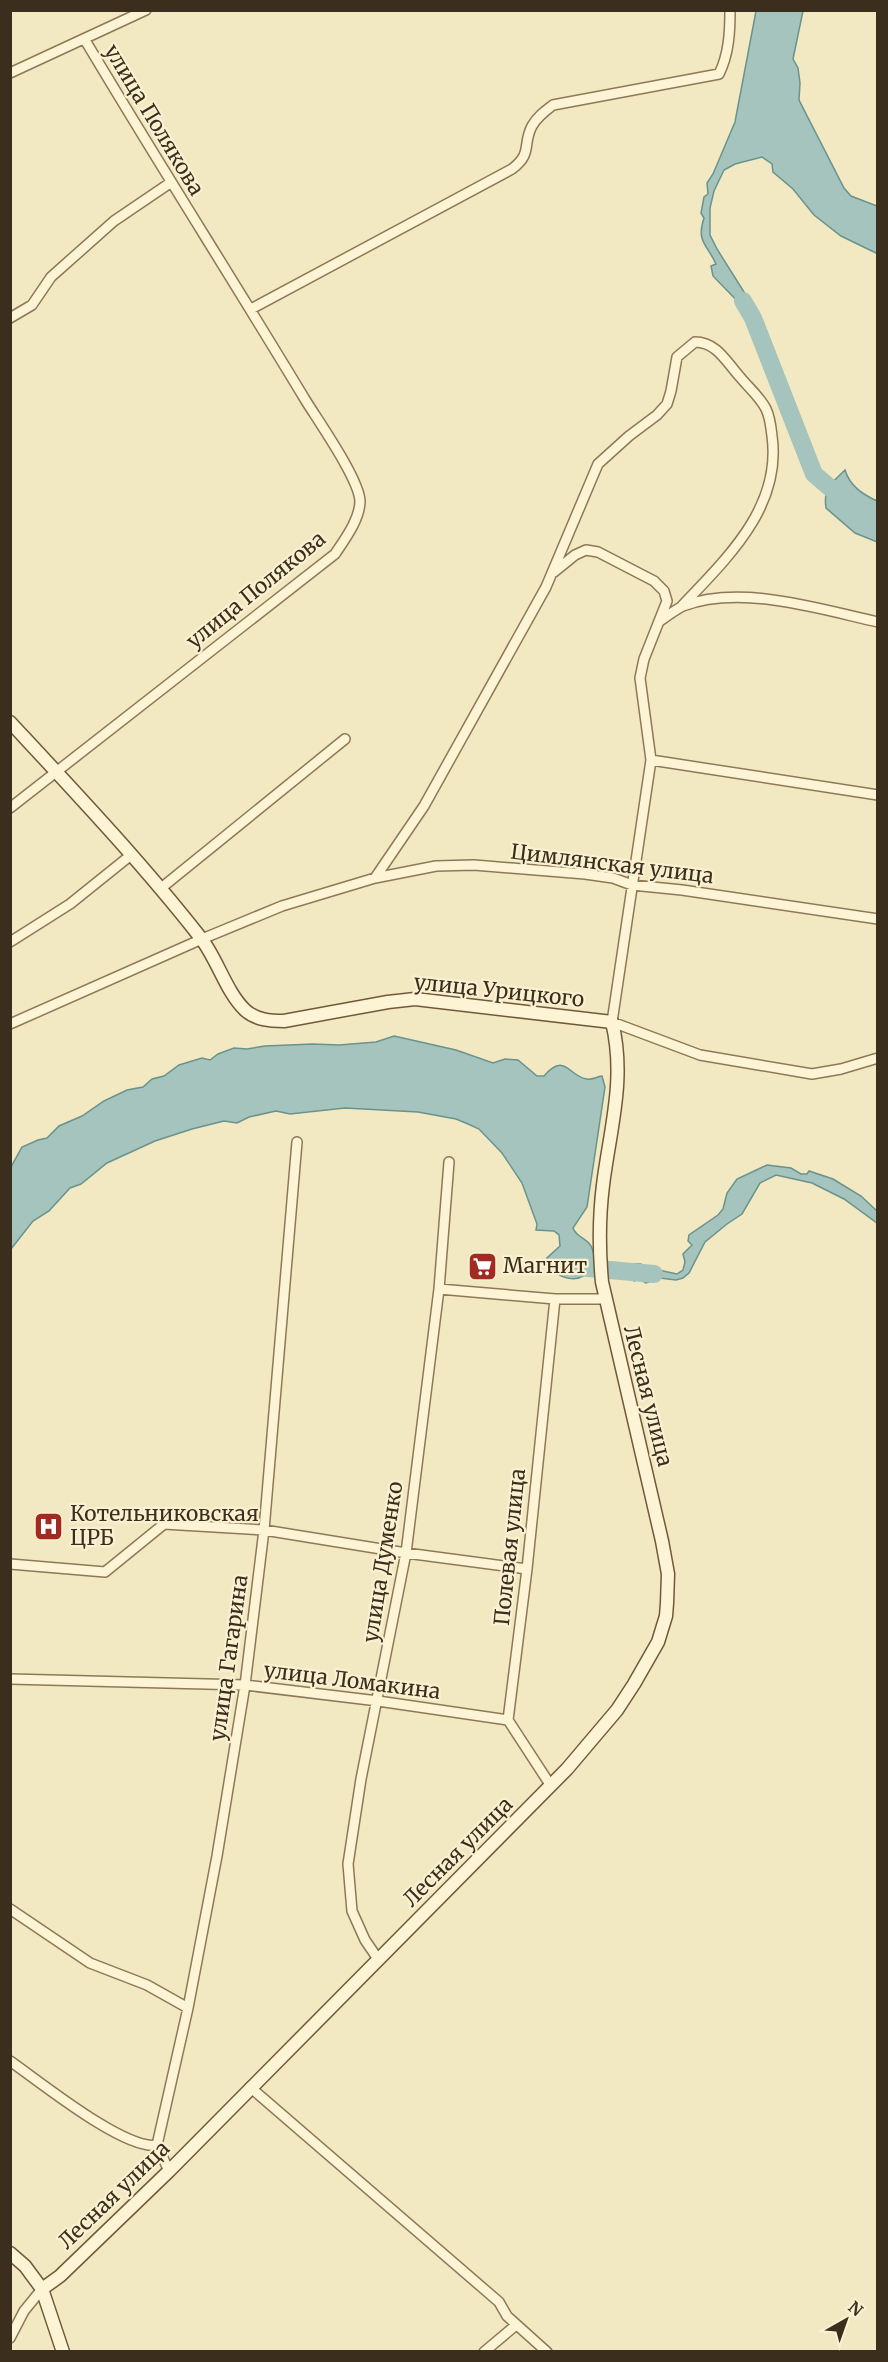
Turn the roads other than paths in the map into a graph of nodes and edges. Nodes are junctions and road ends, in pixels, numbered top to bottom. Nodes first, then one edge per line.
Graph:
1 (146, 10) edge
2 (730, 10) edge
3 (85, 40) junction
4 (10, 73) edge
5 (170, 183) junction
6 (251, 309) junction
7 (10, 318) edge
8 (554, 572) junction
9 (681, 607) junction
10 (660, 621) junction
11 (878, 622) edge
12 (10, 722) edge
13 (345, 739) dead end
14 (651, 760) junction
15 (56, 771) junction
16 (878, 795) edge
17 (10, 808) edge
18 (131, 855) junction
19 (375, 878) junction
20 (632, 885) junction
21 (160, 889) junction
22 (878, 919) edge
23 (202, 939) junction
24 (10, 942) edge
25 (612, 1022) junction
26 (10, 1024) edge
27 (878, 1058) edge
28 (297, 1142) dead end
29 (449, 1162) dead end
30 (602, 1282) joint
31 (439, 1289) junction
32 (555, 1299) junction
33 (604, 1299) junction
34 (264, 1530) junction
35 (406, 1553) junction
36 (10, 1563) edge
37 (527, 1569) junction
38 (10, 1679) edge
39 (245, 1685) junction
40 (378, 1701) junction
41 (508, 1720) junction
42 (551, 1786) junction
43 (10, 1909) edge
44 (378, 1959) junction
45 (188, 2008) junction
46 (10, 2061) edge
47 (250, 2087) junction
48 (158, 2145) junction
49 (169, 2171) junction
50 (10, 2253) edge
51 (42, 2289) junction
52 (516, 2325) junction
53 (10, 2338) edge
54 (63, 2352) edge
55 (484, 2352) edge
56 (547, 2352) edge

1 - 3 street
2 - 6 street
3 - 4 street
3 - 5 street, улица Полякова
5 - 6 street, улица Полякова
5 - 7 street
6 - 15 street, улица Полякова
8 - 9 street
8 - 10 street
8 - 19 street
9 - 10 street
9 - 11 street
10 - 14 street
12 - 15 street, улица Урицкого
13 - 21 street
14 - 16 street
14 - 20 street
15 - 17 street, улица Полякова
15 - 18 street, улица Урицкого
18 - 21 street, улица Урицкого
18 - 24 street
19 - 20 street, Цимлянская улица
19 - 23 street, Цимлянская улица
20 - 22 street, Цимлянская улица
20 - 25 street
21 - 23 street, улица Урицкого
23 - 25 street, улица Урицкого
23 - 26 street, Цимлянская улица
25 - 27 street
25 - 30 street, улица Урицкого
28 - 34 street, улица Гагарина
29 - 31 street, улица Думенко
30 - 33 street, Лесная улица
31 - 32 street
31 - 35 street, улица Думенко
32 - 33 street
32 - 37 street, Полевая улица
33 - 42 street, Лесная улица
34 - 35 street
34 - 36 street
34 - 39 street, улица Гагарина
35 - 37 street
35 - 40 street, улица Думенко
37 - 41 street, Полевая улица
38 - 39 street, улица Ломакина
39 - 40 street, улица Ломакина
39 - 45 street, улица Гагарина
40 - 41 street, улица Ломакина
40 - 44 street, улица Думенко
41 - 42 street
42 - 44 street, Лесная улица
43 - 45 street
44 - 47 street, Лесная улица
45 - 48 street, улица Гагарина
46 - 48 street
47 - 49 street, Лесная улица
47 - 52 street
48 - 49 street
49 - 51 street, Лесная улица
50 - 51 street
51 - 53 street, Лесная улица
51 - 54 street
52 - 55 street
52 - 56 street

